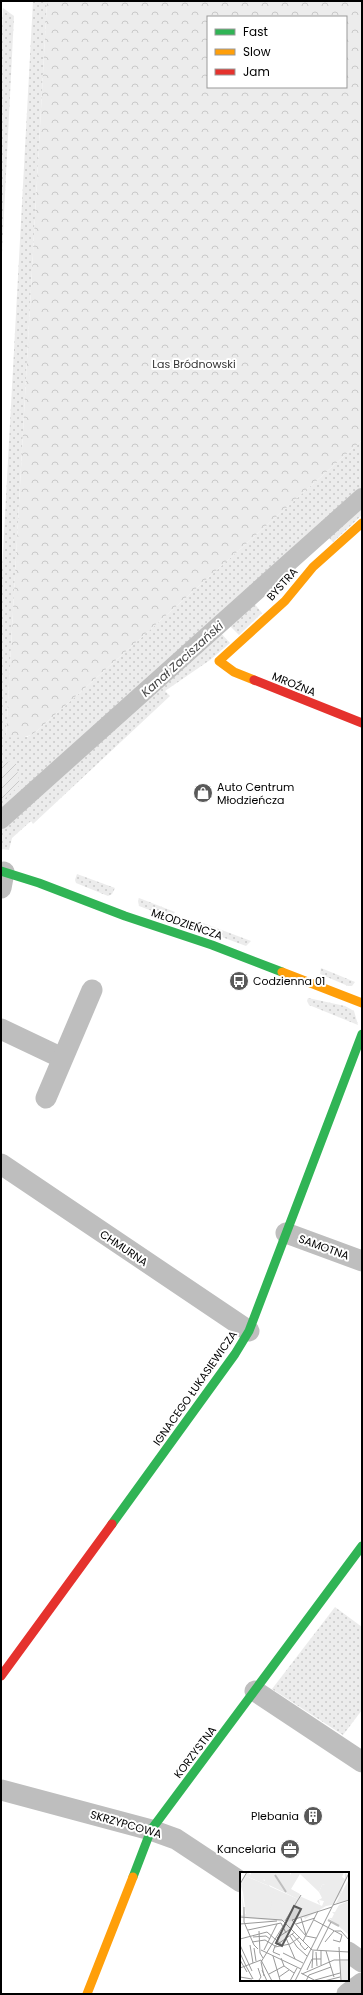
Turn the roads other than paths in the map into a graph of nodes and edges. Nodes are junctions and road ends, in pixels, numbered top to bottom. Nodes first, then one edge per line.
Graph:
1 (362, 523) edge
2 (219, 661) joint
3 (362, 723) edge
4 (2, 877) edge
5 (92, 990) dead end
6 (362, 1003) edge
7 (1, 1029) edge
8 (362, 1034) edge
9 (62, 1058) junction
10 (46, 1098) dead end
11 (1, 1164) edge
12 (286, 1233) junction
13 (362, 1261) edge
14 (249, 1331) junction
15 (361, 1548) edge
16 (1, 1676) edge
17 (255, 1691) junction
18 (362, 1762) edge
19 (1, 1790) edge
20 (151, 1830) junction
21 (240, 1881) edge
22 (349, 1953) edge
23 (362, 1962) edge
24 (362, 1982) edge
25 (87, 1994) edge
26 (347, 1994) edge

1 - 2 street, BYSTRA
2 - 3 street, MROŹNA
4 - 6 street, MŁODZIEŃCZA
5 - 9 street
7 - 9 street
8 - 12 street, IGNACEGO ŁUKASIEWICZA
9 - 10 street
11 - 14 street, CHMURNA
12 - 13 street, SAMOTNA
12 - 14 street, IGNACEGO ŁUKASIEWICZA
14 - 16 street, IGNACEGO ŁUKASIEWICZA
15 - 17 street, KORZYSTNA
17 - 18 street
17 - 20 street, KORZYSTNA
19 - 20 street, SKRZYPCOWA
20 - 21 street, SKRZYPCOWA
20 - 25 street, KORZYSTNA
22 - 23 street
24 - 26 street

